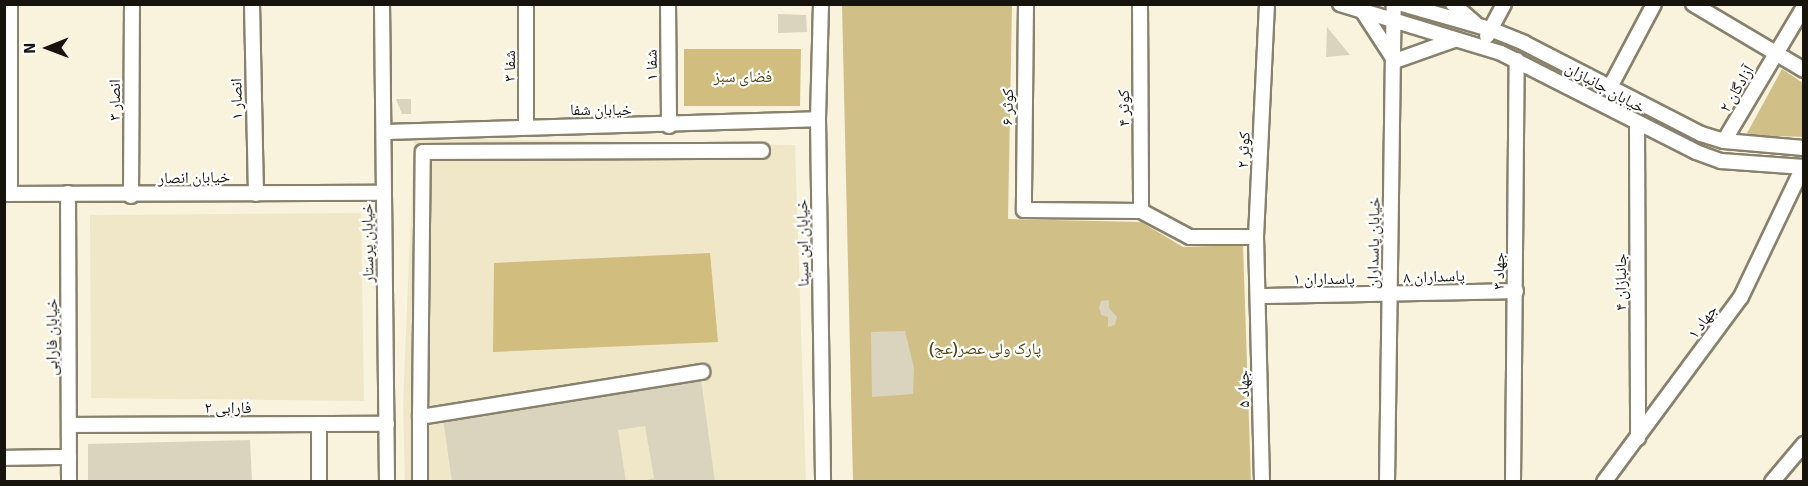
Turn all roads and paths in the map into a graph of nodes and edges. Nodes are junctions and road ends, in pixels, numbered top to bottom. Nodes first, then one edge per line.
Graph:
1 (10, 4) edge
2 (132, 4) edge
3 (252, 4) edge
4 (382, 4) edge
5 (526, 4) edge
6 (668, 4) edge
7 (821, 4) edge
8 (1026, 4) edge
9 (1140, 4) edge
10 (1267, 4) edge
11 (1340, 4) edge
12 (1394, 4) edge
13 (1402, 4) edge
14 (1453, 4) edge
15 (1504, 4) edge
16 (1654, 4) edge
17 (1693, 4) edge
18 (1803, 7) edge
19 (1362, 12) junction
20 (1394, 23) junction
21 (1484, 27) junction
22 (1455, 39) junction
23 (1484, 46) junction
24 (1778, 53) junction
25 (1517, 60) junction
26 (1395, 61) junction
27 (1803, 70) edge
28 (1609, 89) junction
29 (818, 119) junction
30 (1637, 125) junction
31 (669, 126) junction
32 (526, 127) junction
33 (384, 132) junction
34 (1724, 141) junction
35 (1803, 148) edge
36 (762, 150) dead end
37 (1803, 167) edge
38 (68, 193) junction
39 (383, 193) junction
40 (7, 194) edge
41 (256, 194) junction
42 (131, 196) junction
43 (1141, 211) junction
44 (1256, 237) junction
45 (1515, 291) junction
46 (1390, 295) junction
47 (1259, 296) junction
48 (702, 372) dead end
49 (420, 417) junction
50 (319, 424) junction
51 (387, 424) junction
52 (69, 425) junction
53 (1638, 438) junction
54 (1803, 444) edge
55 (69, 456) junction
56 (4, 458) edge
57 (69, 482) edge
58 (319, 482) edge
59 (387, 482) edge
60 (420, 482) edge
61 (823, 482) edge
62 (1262, 482) edge
63 (1388, 482) edge
64 (1513, 482) edge
65 (1604, 482) edge
66 (1772, 482) edge

1 - 40 street
2 - 42 street, انصار ۳
3 - 41 street, انصار ۱
4 - 33 street, خیابان پرستار
5 - 32 street, شفا ۳
6 - 31 street, شفا ۱
7 - 29 street, خیابان ابن سینا
8 - 43 street, کوثر ۶
9 - 43 street, کوثر ۴
10 - 44 street, کوثر ۲
11 - 19 street, خیابان جانبازان
12 - 20 street, خیابان پاسداران
13 - 21 street, خیابان جانبازان
14 - 21 street
15 - 21 street
16 - 28 street
17 - 24 street
18 - 24 street, آزادگان ۲
19 - 20 street, خیابان جانبازان
19 - 26 street
20 - 22 street, خیابان جانبازان
20 - 26 street, خیابان پاسداران
21 - 23 street
21 - 28 street, خیابان جانبازان
22 - 23 street, خیابان جانبازان
22 - 26 street
23 - 25 street, خیابان جانبازان
24 - 27 street
24 - 34 street, آزادگان ۲
25 - 30 street, خیابان جانبازان
25 - 45 street, جهاد ۳
26 - 46 street, خیابان پاسداران
28 - 34 street, خیابان جانبازان
29 - 31 street, خیابان شفا
29 - 61 street, خیابان ابن سینا
30 - 37 street, خیابان جانبازان
30 - 53 street, جانبازان ۴
31 - 32 street, خیابان شفا
32 - 33 street, خیابان شفا
33 - 39 street, خیابان پرستار
34 - 35 street, خیابان جانبازان
36 - 49 street
37 - 53 street, جهاد ۱
38 - 40 street, خیابان انصار
38 - 42 street, خیابان انصار
38 - 52 street, خیابان فارابی
39 - 41 street, خیابان انصار
39 - 51 street, خیابان پرستار
41 - 42 street, خیابان انصار
43 - 44 street
44 - 47 street, کوثر ۲
45 - 46 street, پاسداران ۸
45 - 64 street, جهاد ۳
46 - 47 street, پاسداران ۱
46 - 63 street, خیابان پاسداران
47 - 62 street, جهاد ۵
48 - 49 street
49 - 60 street
50 - 51 street, فارابی ۲
50 - 52 street, فارابی ۲
50 - 58 street
51 - 59 street, خیابان پرستار
52 - 55 street, خیابان فارابی
53 - 65 street, جهاد ۱
54 - 66 street
55 - 56 street
55 - 57 street, خیابان فارابی

